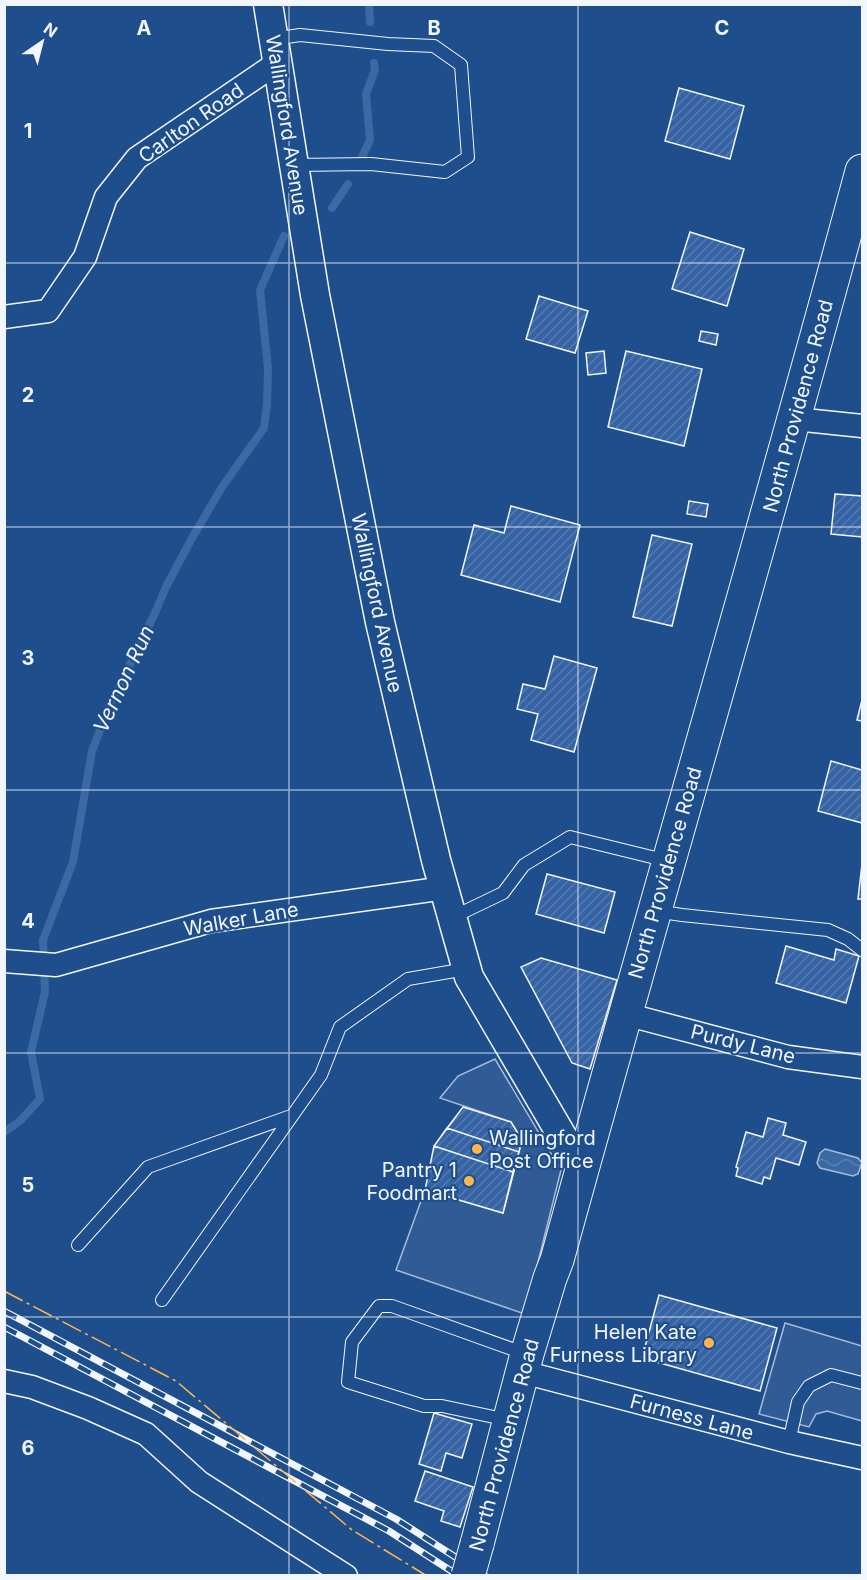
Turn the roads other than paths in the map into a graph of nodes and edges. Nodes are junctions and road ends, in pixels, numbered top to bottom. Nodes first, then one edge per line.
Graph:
1 (268, 4) edge
2 (275, 51) junction
3 (294, 165) junction
4 (862, 171) edge
5 (4, 316) edge
6 (795, 419) junction
7 (862, 426) edge
8 (669, 861) junction
9 (445, 888) junction
10 (655, 910) junction
11 (453, 917) junction
12 (862, 950) edge
13 (4, 961) edge
14 (466, 969) junction
15 (625, 1014) junction
16 (862, 1067) edge
17 (291, 1116) junction
18 (582, 1170) junction
19 (78, 1245) dead end
20 (162, 1300) dead end
21 (525, 1363) junction
22 (4, 1381) edge
23 (862, 1383) edge
24 (509, 1420) junction
25 (789, 1442) junction
26 (862, 1458) edge
27 (346, 1575) edge
28 (468, 1575) edge

1 - 2 street, Wallingford Avenue
2 - 3 street, Wallingford Avenue
2 - 3 lane
2 - 5 street, Carlton Road
3 - 9 street, Wallingford Avenue
4 - 6 main road, North Providence Road
6 - 7 street
6 - 8 main road, North Providence Road
8 - 10 main road, North Providence Road
8 - 11 lane
9 - 11 street, Wallingford Avenue
9 - 13 street, Walker Lane
10 - 12 lane
10 - 15 main road, North Providence Road
11 - 14 street, Wallingford Avenue
14 - 17 lane
14 - 18 street, Wallingford Avenue
15 - 16 street, Purdy Lane
15 - 18 main road, North Providence Road
17 - 19 lane
17 - 20 lane
18 - 21 main road, North Providence Road
21 - 24 main road, North Providence Road
21 - 24 lane
21 - 25 street, Furness Lane
22 - 27 street
23 - 25 lane
24 - 28 main road, North Providence Road, bridge
25 - 26 street, Furness Lane

